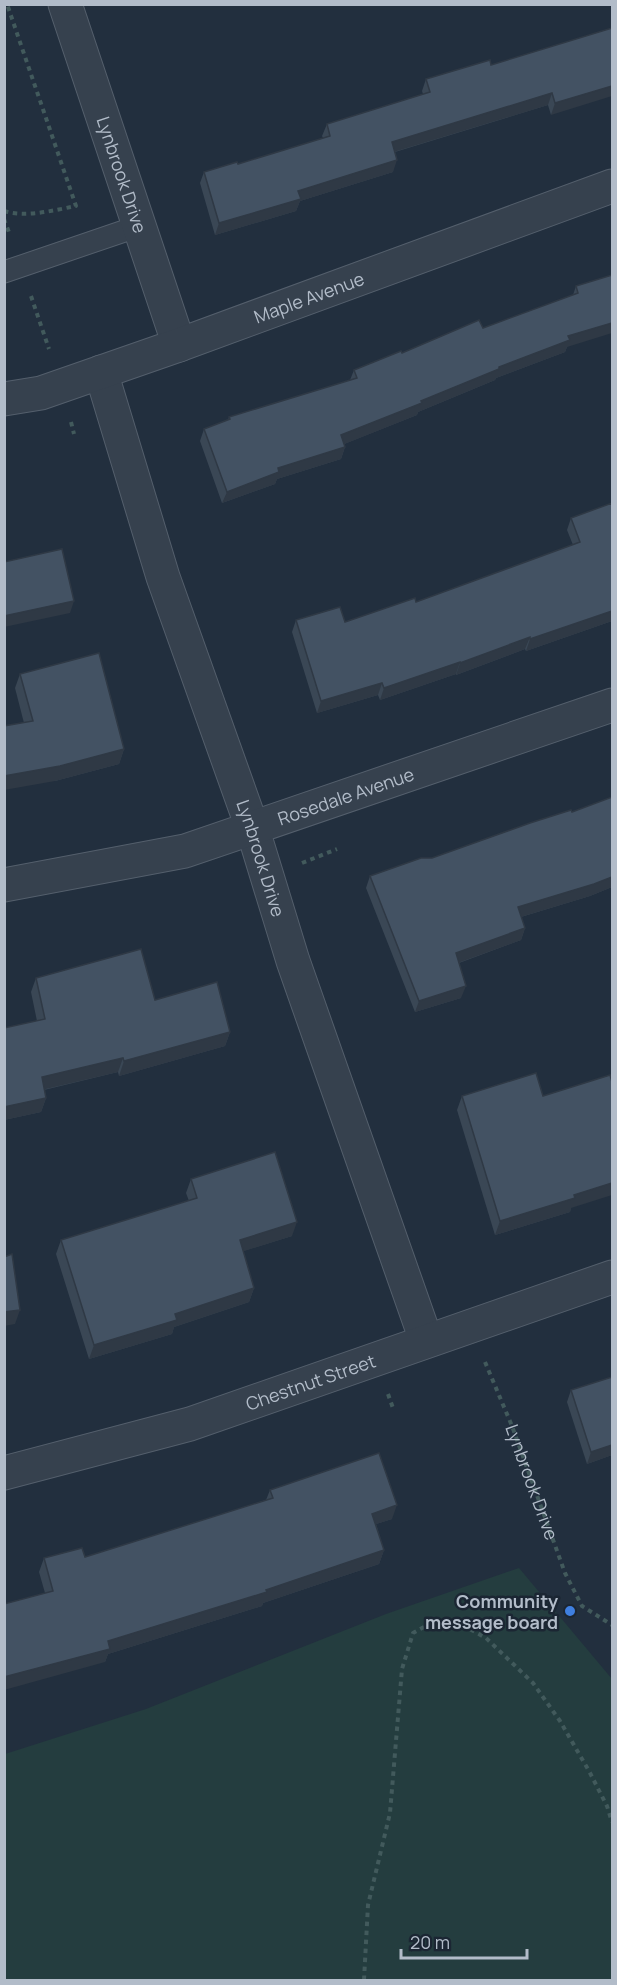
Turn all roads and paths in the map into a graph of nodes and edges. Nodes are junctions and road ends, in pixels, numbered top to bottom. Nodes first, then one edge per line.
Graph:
1 (7, 4) edge
2 (65, 4) edge
3 (612, 186) edge
4 (4, 211) edge
5 (140, 226) junction
6 (4, 272) edge
7 (179, 345) junction
8 (101, 372) junction
9 (4, 399) edge
10 (612, 705) edge
11 (252, 827) junction
12 (4, 885) edge
13 (612, 1277) edge
14 (471, 1325) junction
15 (426, 1340) junction
16 (4, 1473) edge
17 (612, 1625) edge
18 (612, 1822) edge
19 (364, 1980) edge

1 - 4 path
2 - 5 street, Lynbrook Drive
3 - 7 street, Maple Avenue
5 - 6 lane
5 - 7 street, Lynbrook Drive
7 - 8 street, Maple Avenue
8 - 9 street, Maple Avenue
8 - 11 street, Lynbrook Drive
10 - 11 street, Rosedale Avenue
11 - 12 street, Rosedale Avenue
11 - 15 street, Lynbrook Drive
13 - 14 street, Chestnut Street
14 - 15 street, Chestnut Street
14 - 17 path, Lynbrook Drive
15 - 16 street, Chestnut Street
18 - 19 path

